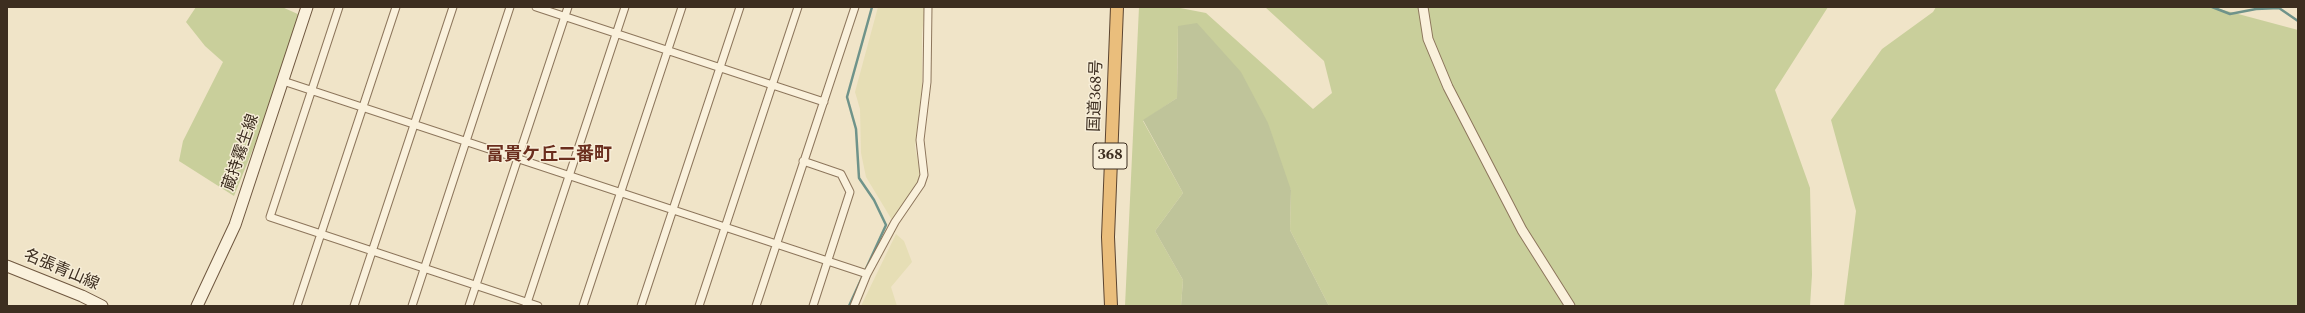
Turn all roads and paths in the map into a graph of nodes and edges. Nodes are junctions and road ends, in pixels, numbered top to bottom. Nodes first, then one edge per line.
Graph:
1 (307, 7) edge
2 (339, 7) edge
3 (396, 7) edge
4 (453, 7) edge
5 (510, 7) edge
6 (536, 7) edge
7 (568, 7) edge
8 (625, 7) edge
9 (682, 7) edge
10 (740, 7) edge
11 (798, 7) edge
12 (855, 7) edge
13 (928, 7) edge
14 (1117, 7) edge
15 (1423, 7) edge
16 (565, 17) junction
17 (616, 34) junction
18 (667, 51) junction
19 (720, 68) junction
20 (283, 81) junction
21 (772, 85) junction
22 (311, 90) junction
23 (824, 102) junction
24 (363, 107) junction
25 (414, 124) junction
26 (466, 142) junction
27 (518, 158) junction
28 (803, 162) junction
29 (569, 176) junction
30 (621, 193) junction
31 (673, 210) junction
32 (725, 227) junction
33 (320, 234) junction
34 (776, 244) junction
35 (372, 251) junction
36 (828, 261) junction
37 (7, 266) edge
38 (424, 269) junction
39 (867, 274) junction
40 (476, 286) junction
41 (527, 304) edge
42 (102, 306) edge
43 (197, 306) edge
44 (297, 306) edge
45 (354, 306) edge
46 (412, 306) edge
47 (469, 306) edge
48 (538, 306) edge
49 (583, 306) edge
50 (641, 306) edge
51 (699, 306) edge
52 (756, 306) edge
53 (813, 306) edge
54 (854, 306) edge
55 (1111, 306) edge
56 (1570, 306) edge

1 - 20 main road, 蔵持霧生線
2 - 22 street
3 - 24 street
4 - 25 street
5 - 26 street
6 - 16 street
7 - 16 street
8 - 17 street
9 - 18 street
10 - 19 street
11 - 21 street
12 - 23 street
13 - 39 street
14 - 55 highway, 国道368号 / 368
15 - 56 street
16 - 17 street
16 - 27 street
17 - 18 street
17 - 29 street
18 - 19 street
18 - 30 street
19 - 21 street
19 - 31 street
20 - 22 street
20 - 43 main road, 蔵持霧生線
21 - 23 street
21 - 32 street
22 - 24 street
22 - 33 street
23 - 28 street
24 - 25 street
24 - 33 street
25 - 26 street
25 - 35 street
26 - 27 street
26 - 38 street
27 - 29 street
27 - 40 street
28 - 34 street
28 - 36 street
29 - 30 street
29 - 41 street
30 - 31 street
30 - 49 street
31 - 32 street
31 - 50 street
32 - 34 street
32 - 51 street
33 - 35 street
33 - 44 street
34 - 36 street
34 - 52 street
35 - 38 street
35 - 45 street
36 - 39 street
36 - 53 street
37 - 42 main road, 名張青山線
38 - 40 street
38 - 46 street
39 - 54 street
40 - 41 street
40 - 47 street
41 - 48 street

